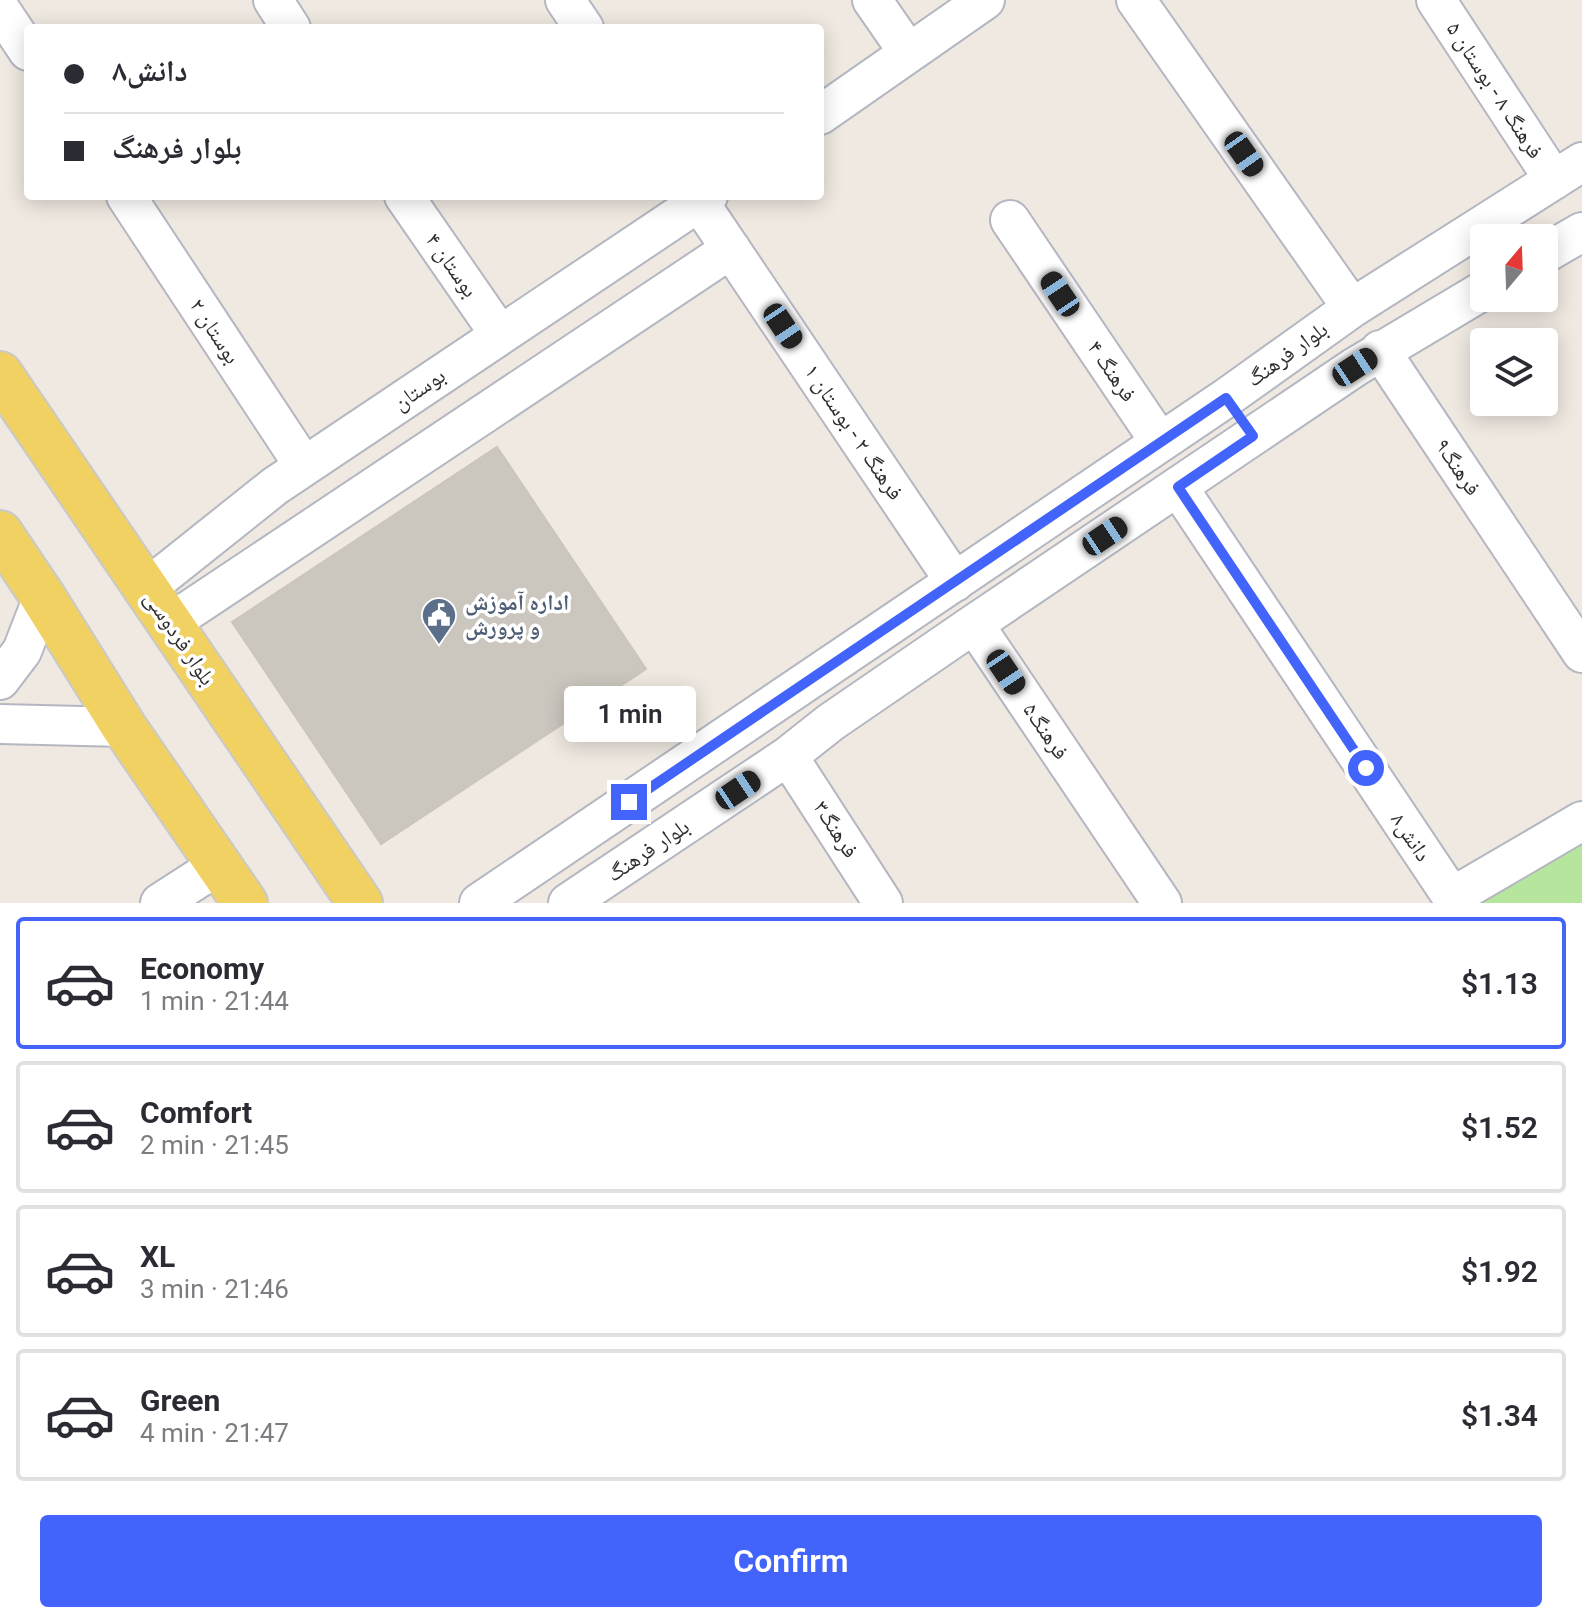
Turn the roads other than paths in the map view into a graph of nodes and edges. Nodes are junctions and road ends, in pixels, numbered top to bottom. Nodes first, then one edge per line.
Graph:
1 (273, 0) edge
2 (565, 0) edge
3 (872, 0) edge
4 (985, 0) edge
5 (1136, 0) edge
6 (1436, 0) edge
7 (0, 9) edge
8 (288, 24) edge
9 (581, 24) edge
10 (24, 45) edge
11 (908, 52) junction
12 (824, 112) edge
13 (1568, 171) edge
14 (129, 200) edge
15 (407, 200) edge
16 (698, 200) edge
17 (702, 200) edge
18 (1010, 220) dead end
19 (1582, 232) edge
20 (1558, 246) edge
21 (731, 249) junction
22 (1470, 298) edge
23 (1352, 308) junction
24 (500, 335) junction
25 (1380, 350) junction
26 (0, 374) edge
27 (1226, 398) junction
28 (1253, 436) junction
29 (1160, 442) junction
30 (304, 466) junction
31 (1178, 487) junction
32 (0, 533) edge
33 (955, 582) junction
34 (43, 597) junction
35 (158, 606) junction
36 (974, 624) junction
37 (1582, 653) edge
38 (0, 680) edge
39 (803, 684) junction
40 (831, 722) junction
41 (0, 724) edge
42 (124, 727) junction
43 (788, 756) junction
44 (1582, 821) edge
45 (219, 865) junction
46 (1453, 900) edge
47 (160, 903) edge
48 (245, 903) edge
49 (360, 903) edge
50 (479, 903) edge
51 (568, 903) edge
52 (883, 903) edge
53 (1162, 903) edge

1 - 8 street
2 - 9 street
3 - 11 street
4 - 11 street
5 - 23 street
6 - 13 street, فرهنگ ۸ - بوستان ۵
7 - 10 street
11 - 12 street
13 - 23 street, بلوار فرهنگ
14 - 30 street, بوستان ۲
15 - 24 street, بوستان ۴
16 - 24 street, بوستان
17 - 21 street, فرهنگ ۲ - بوستان ۱
18 - 29 street, فرهنگ ۴
19 - 20 street
21 - 33 street, فرهنگ ۲ - بوستان ۱
21 - 35 street
22 - 25 street, بلوار فرهنگ
23 - 27 street, بلوار فرهنگ
24 - 30 street, بوستان
25 - 28 street, بلوار فرهنگ
25 - 37 street, فرهنگ۹
26 - 35 main road, بلوار فردوسی
27 - 28 street
27 - 29 street, بلوار فرهنگ
28 - 31 street, بلوار فرهنگ
29 - 33 street, بلوار فرهنگ
30 - 35 street, بوستان
31 - 36 street, بلوار فرهنگ
31 - 46 street, دانش۸
32 - 34 main road
33 - 39 street, بلوار فرهنگ
34 - 38 street
34 - 42 main road
35 - 49 main road, بلوار فردوسی
36 - 40 street, بلوار فرهنگ
36 - 53 street, فرهنگ۵
39 - 40 street
39 - 50 street, بلوار فرهنگ
40 - 43 street, بلوار فرهنگ
41 - 42 street
42 - 45 main road
43 - 51 street, بلوار فرهنگ
43 - 52 street, فرهنگ۳
44 - 46 street
45 - 47 street
45 - 48 main road

